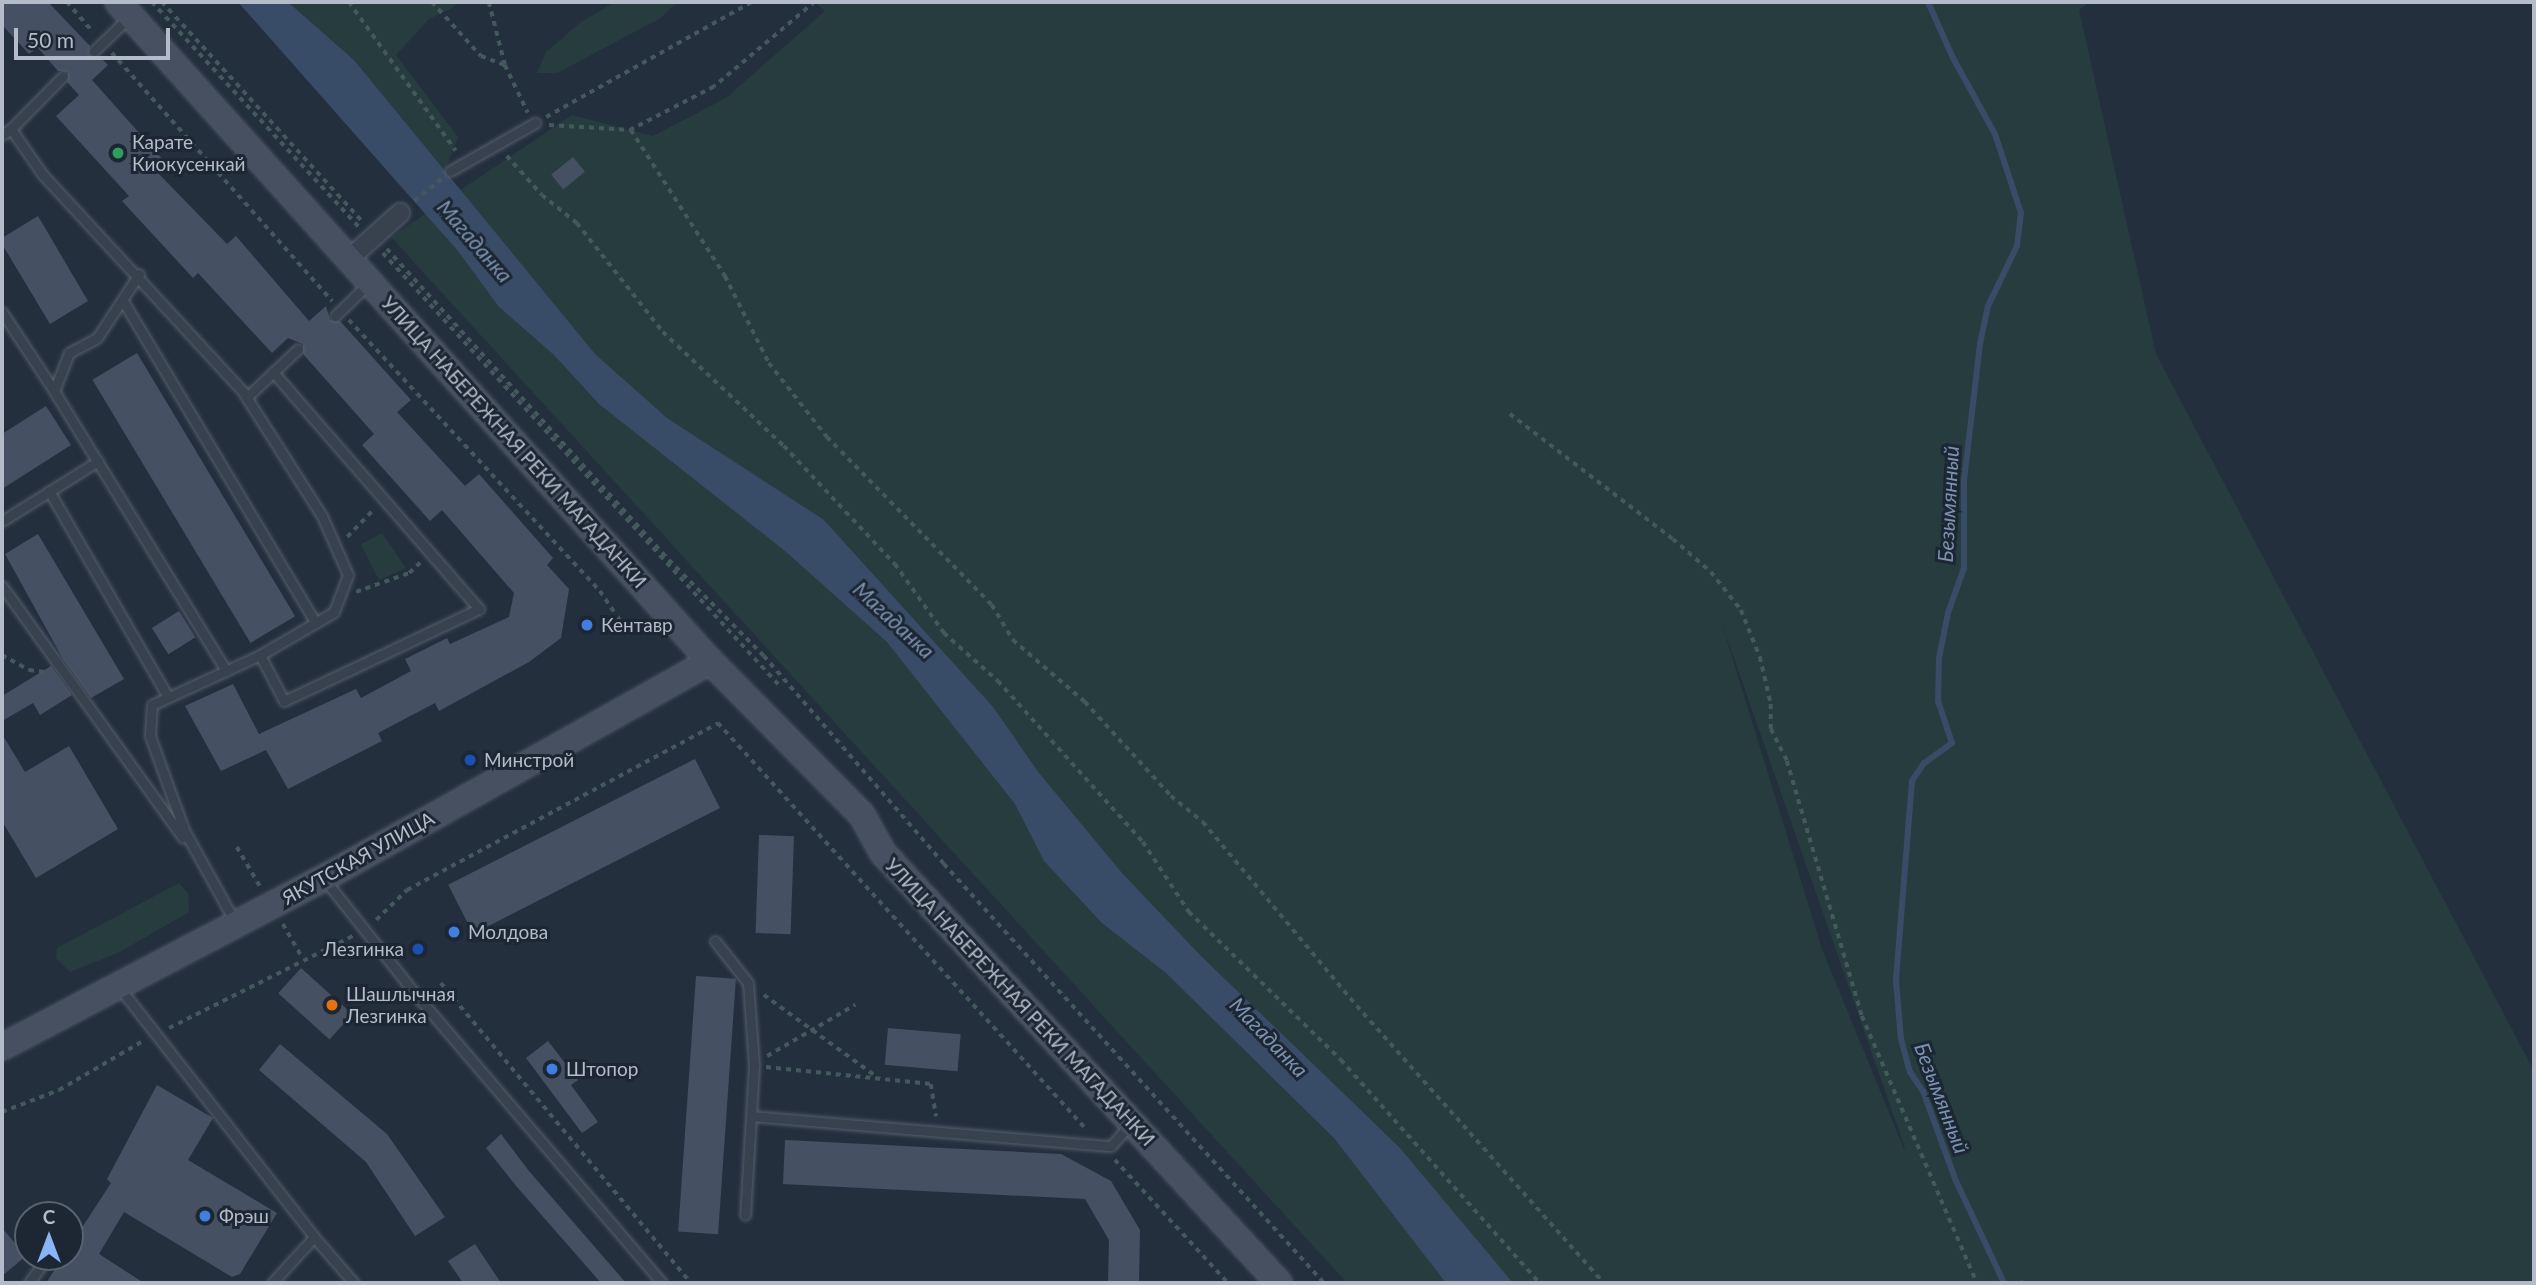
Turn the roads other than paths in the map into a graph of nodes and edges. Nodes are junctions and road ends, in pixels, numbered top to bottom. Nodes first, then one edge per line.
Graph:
1 (124, 9) edge
2 (94, 51) dead end
3 (63, 76) dead end
4 (535, 123) road end
5 (10, 129) junction
6 (2, 135) edge
7 (450, 171) road end
8 (400, 213) road end
9 (349, 259) junction
10 (139, 274) junction
11 (370, 282) junction
12 (123, 301) junction
13 (2, 312) edge
14 (335, 316) dead end
15 (299, 349) dead end
16 (273, 373) junction
17 (54, 391) junction
18 (247, 397) junction
19 (98, 461) junction
20 (49, 491) junction
21 (2, 521) edge
22 (2, 586) edge
23 (316, 623) junction
24 (260, 655) junction
25 (710, 660) junction
26 (226, 671) junction
27 (168, 698) junction
28 (203, 866) junction
29 (324, 878) junction
30 (236, 925) junction
31 (715, 941) dead end
32 (119, 987) junction
33 (2, 1047) edge
34 (751, 1116) junction
35 (1131, 1123) junction
36 (745, 1215) dead end
37 (313, 1237) junction
38 (272, 1283) edge
39 (354, 1283) edge
40 (662, 1283) edge
41 (1279, 1283) edge

1 - 2 lane
1 - 9 street, УЛИЦА НАБЕРЕЖНАЯ РЕКИ МАГАДАНКИ
3 - 5 lane
4 - 7 lane
5 - 6 lane
5 - 10 lane
8 - 9 street
9 - 11 street, УЛИЦА НАБЕРЕЖНАЯ РЕКИ МАГАДАНКИ
10 - 12 lane
10 - 18 lane
11 - 14 lane
11 - 25 street, УЛИЦА НАБЕРЕЖНАЯ РЕКИ МАГАДАНКИ
12 - 17 lane
12 - 23 lane
13 - 17 lane
15 - 16 lane
16 - 18 lane
16 - 24 lane
17 - 19 lane
18 - 23 lane
19 - 20 lane
19 - 26 lane
20 - 21 lane
20 - 27 lane
22 - 28 lane
23 - 24 lane
24 - 26 lane
25 - 29 street, ЯКУТСКАЯ УЛИЦА
25 - 35 street, УЛИЦА НАБЕРЕЖНАЯ РЕКИ МАГАДАНКИ
26 - 27 lane
27 - 28 lane
28 - 30 lane
29 - 30 street, ЯКУТСКАЯ УЛИЦА
29 - 40 lane
30 - 32 street, ЯКУТСКАЯ УЛИЦА
31 - 34 lane
32 - 33 street, ЯКУТСКАЯ УЛИЦА
32 - 37 lane
34 - 35 lane
34 - 36 lane
35 - 41 street, УЛИЦА НАБЕРЕЖНАЯ РЕКИ МАГАДАНКИ
37 - 38 lane
37 - 39 lane

